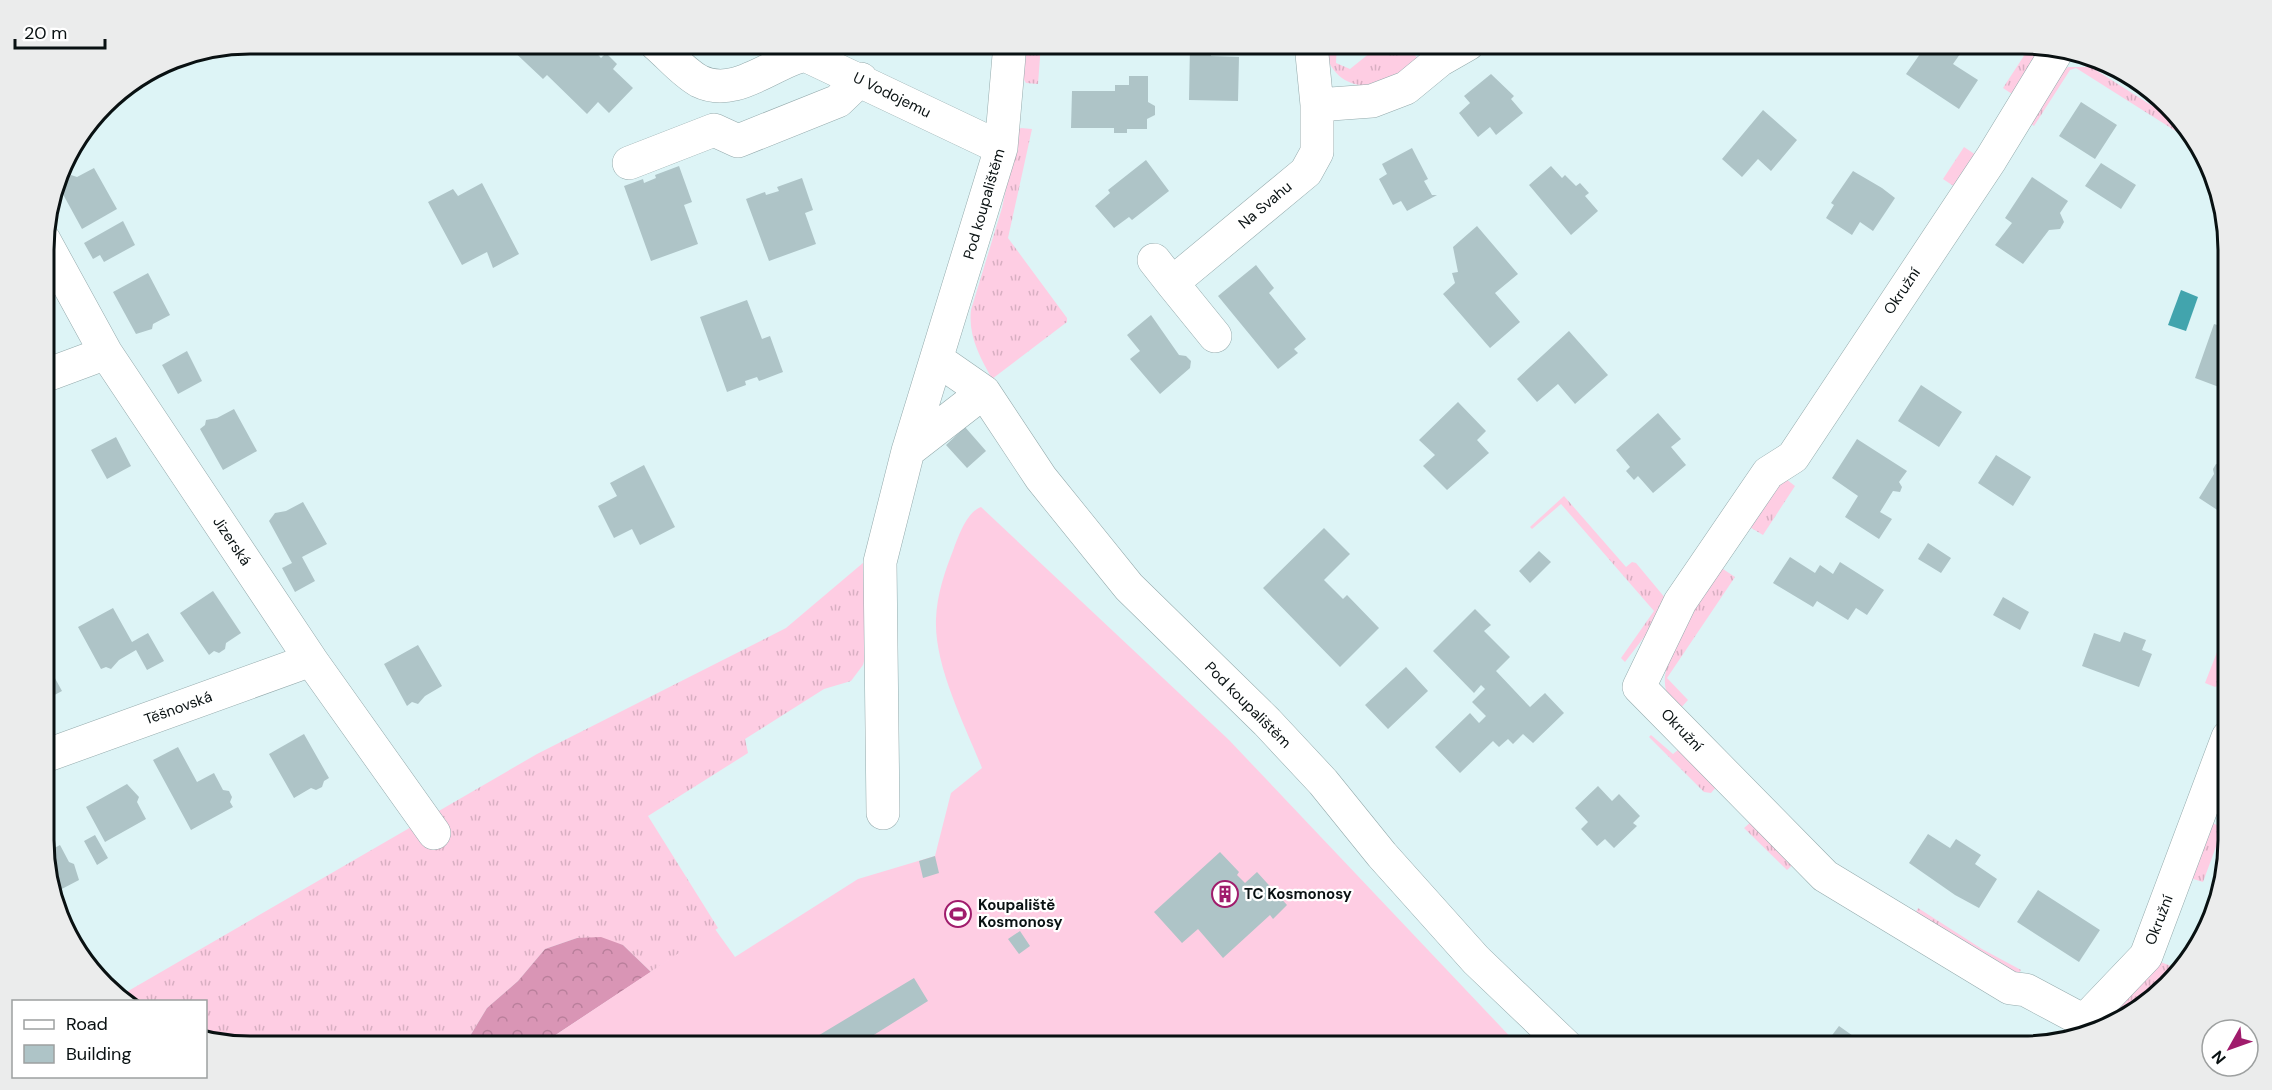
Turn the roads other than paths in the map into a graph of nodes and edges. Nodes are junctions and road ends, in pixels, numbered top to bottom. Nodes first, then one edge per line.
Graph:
1 (667, 54) edge
2 (1009, 54) edge
3 (1312, 54) edge
4 (1450, 54) edge
5 (2053, 57) edge
6 (861, 80) junction
7 (1317, 105) junction
8 (1001, 148) junction
9 (629, 163) dead end
10 (54, 258) edge
11 (1215, 336) dead end
12 (106, 353) junction
13 (938, 360) junction
14 (54, 371) edge
15 (984, 392) junction
16 (908, 452) junction
17 (311, 660) junction
18 (54, 753) edge
19 (2218, 764) edge
20 (883, 813) dead end
21 (434, 833) dead end
22 (1556, 1036) edge

1 - 6 street, U Vodojemu
2 - 8 street, Pod koupalištěm
3 - 7 street, Na Svahu
4 - 7 street
5 - 19 street, Okružní
6 - 8 street, U Vodojemu
6 - 9 street
7 - 11 street, Na Svahu
8 - 13 street, Pod koupalištěm
10 - 12 street, Jizerská
12 - 14 street
12 - 17 street, Jizerská
13 - 15 street, Pod koupalištěm
13 - 16 street, Pod koupalištěm
15 - 16 street
15 - 22 street, Pod koupalištěm
16 - 20 street, Pod koupalištěm
17 - 18 street, Těšnovská
17 - 21 street, Jizerská

